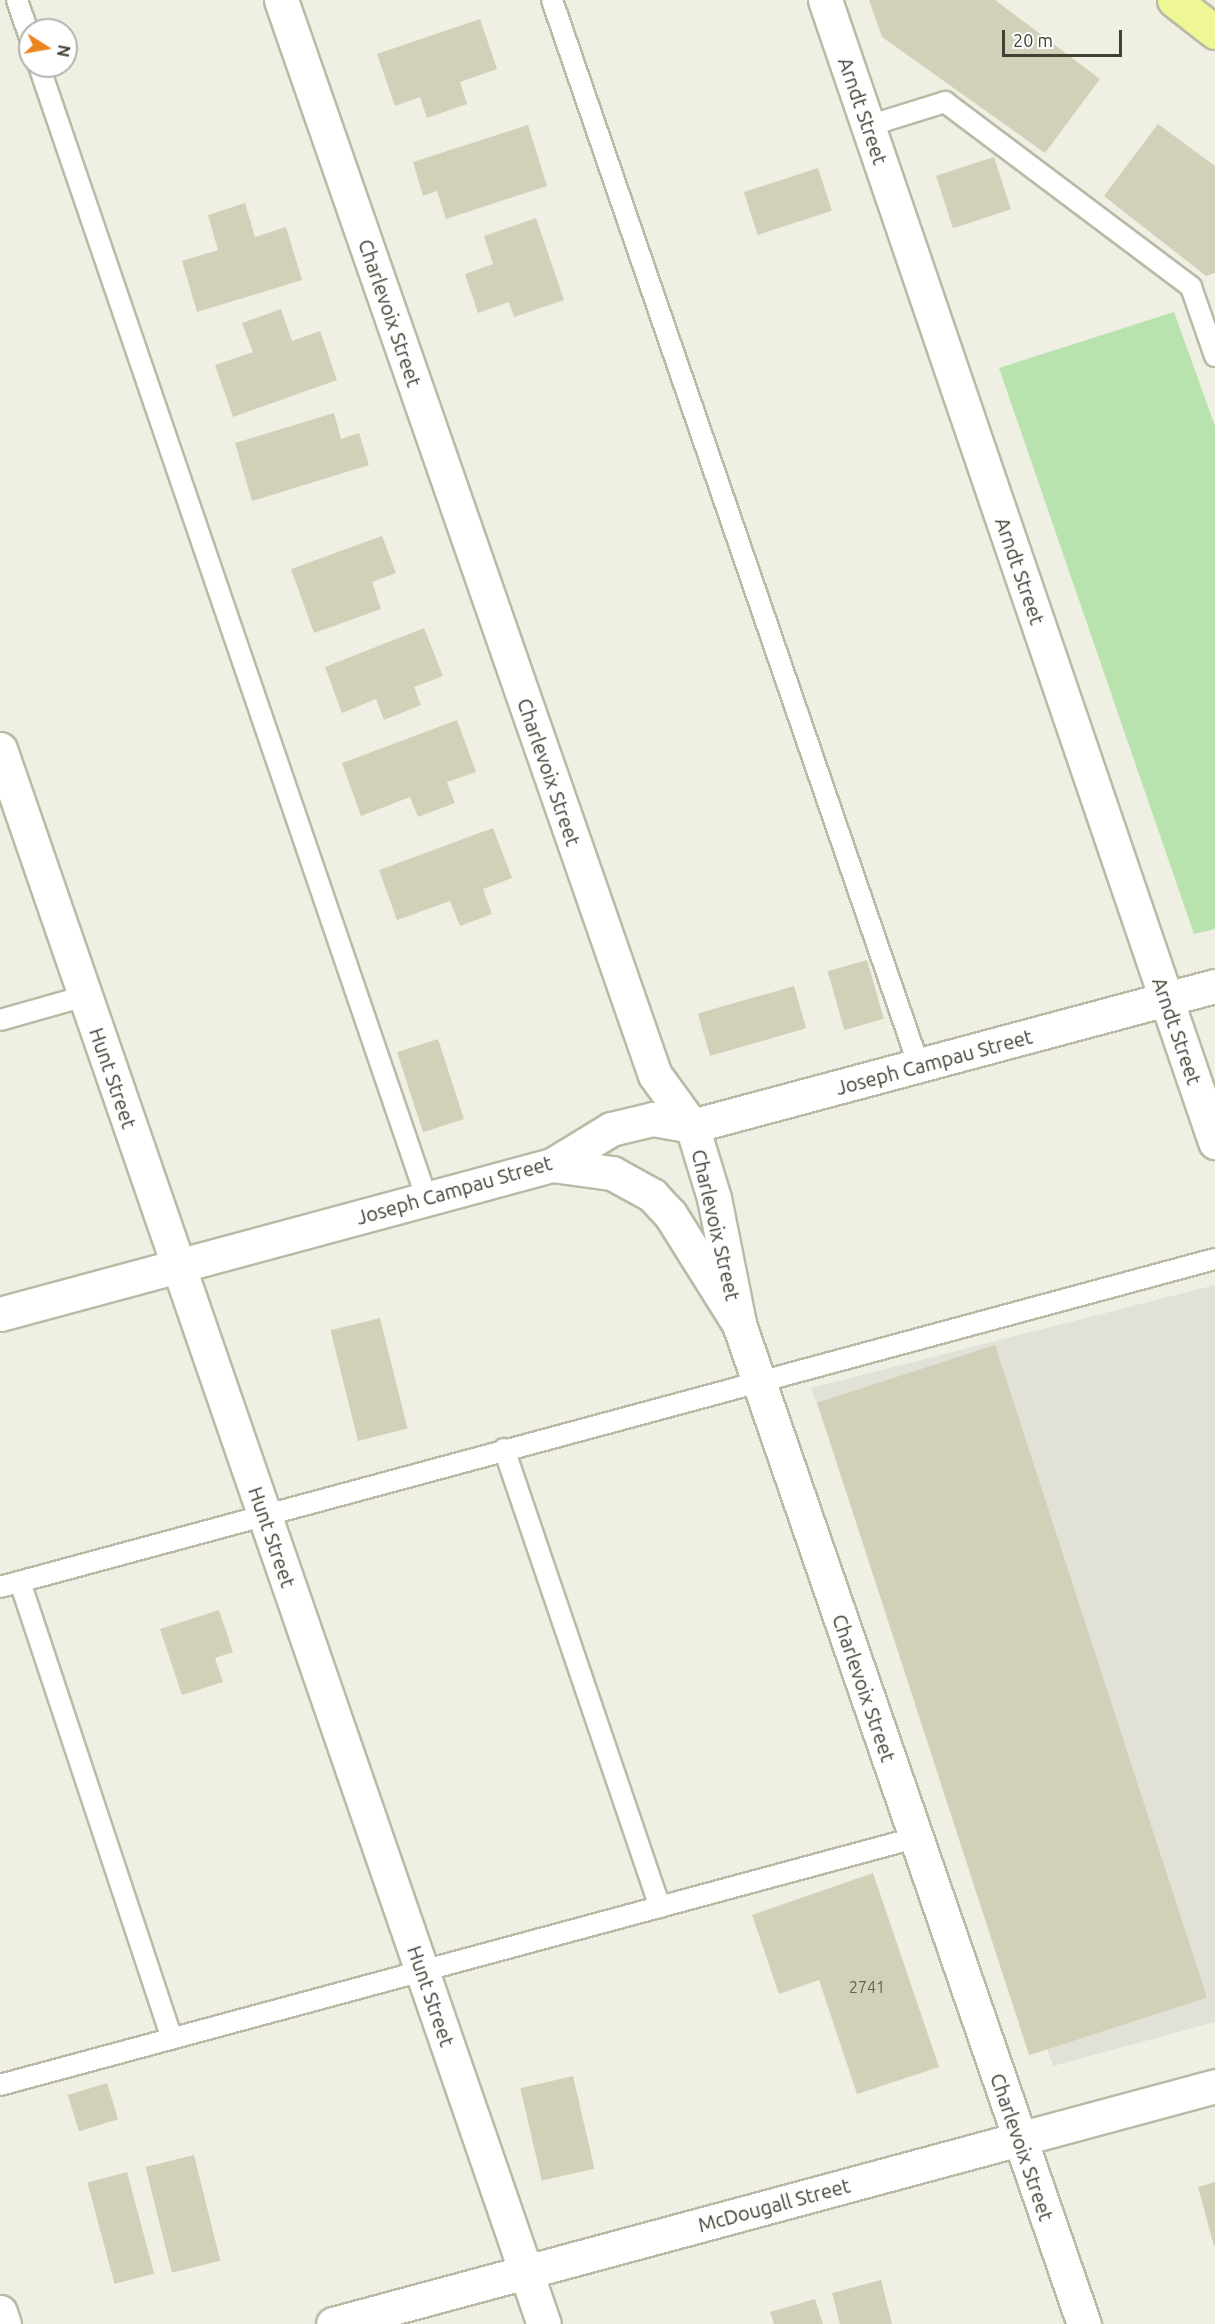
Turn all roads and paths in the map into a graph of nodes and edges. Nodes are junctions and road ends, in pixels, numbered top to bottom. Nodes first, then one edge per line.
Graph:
1 (17, 0) edge
2 (281, 0) edge
3 (552, 0) edge
4 (825, 0) edge
5 (1174, 0) edge
6 (23, 18) edge
7 (1215, 32) edge
8 (43, 78) edge
9 (868, 126) junction
10 (1215, 356) edge
11 (0, 749) edge
12 (1215, 986) edge
13 (85, 996) junction
14 (1166, 1000) junction
15 (0, 1020) edge
16 (919, 1066) junction
17 (692, 1126) junction
18 (1215, 1142) edge
19 (552, 1165) junction
20 (427, 1199) junction
21 (1215, 1259) edge
22 (178, 1266) junction
23 (0, 1314) edge
24 (739, 1324) junction
25 (759, 1381) junction
26 (504, 1449) junction
27 (264, 1515) junction
28 (20, 1582) junction
29 (0, 1587) edge
30 (915, 1838) junction
31 (660, 1907) junction
32 (422, 1971) junction
33 (172, 2038) junction
34 (0, 2085) edge
35 (1215, 2086) edge
36 (1019, 2139) junction
37 (526, 2272) junction
38 (0, 2312) edge
39 (4, 2324) edge
40 (333, 2324) edge
41 (544, 2324) edge
42 (1084, 2324) edge

1 - 6 lane
2 - 17 street, Charlevoix Street
3 - 16 lane
4 - 9 street, Arndt Street
5 - 7 main road
8 - 20 lane
9 - 10 lane
9 - 14 street, Arndt Street
11 - 13 street, Hunt Street
12 - 14 street, Joseph Campau Street
13 - 15 lane
13 - 22 street, Hunt Street
14 - 16 street, Joseph Campau Street
14 - 18 street, Arndt Street
16 - 17 street, Joseph Campau Street
17 - 19 street, Joseph Campau Street
17 - 24 street, Charlevoix Street
19 - 20 street, Joseph Campau Street
19 - 24 street
20 - 22 street, Joseph Campau Street
21 - 25 lane
22 - 23 street, Joseph Campau Street
22 - 27 street, Hunt Street
24 - 25 street, Charlevoix Street
25 - 26 lane
25 - 30 street, Charlevoix Street
26 - 27 lane
26 - 31 lane
27 - 28 lane
27 - 32 street, Hunt Street
28 - 29 lane
28 - 33 lane
30 - 31 lane
30 - 36 street, Charlevoix Street
31 - 32 lane
32 - 33 lane
32 - 37 street, Hunt Street
33 - 34 lane
35 - 36 street, McDougall Street
36 - 37 street, McDougall Street
36 - 42 street, Charlevoix Street
37 - 40 street, McDougall Street
37 - 41 street, Hunt Street
38 - 39 street

